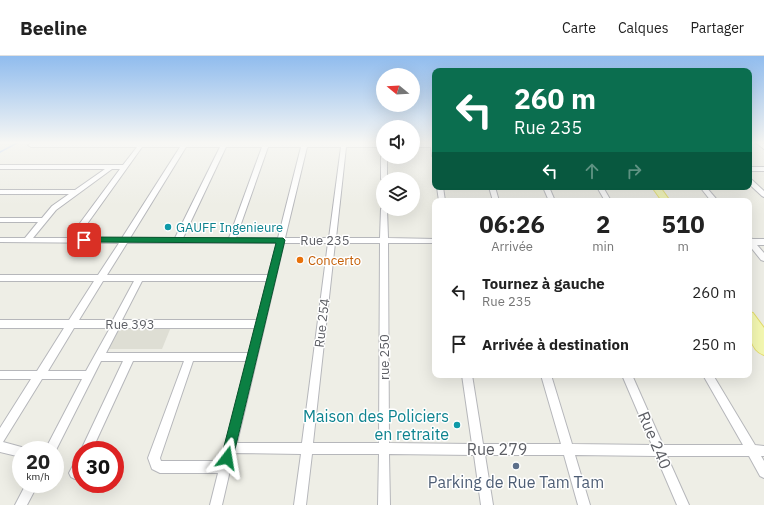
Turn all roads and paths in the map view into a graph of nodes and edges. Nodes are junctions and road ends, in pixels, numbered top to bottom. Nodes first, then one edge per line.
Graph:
1 (128, 163) edge
2 (172, 163) edge
3 (215, 163) edge
4 (260, 163) edge
5 (299, 163) edge
6 (342, 163) edge
7 (0, 167) edge
8 (111, 167) junction
9 (125, 167) junction
10 (752, 169) edge
11 (764, 169) edge
12 (752, 183) edge
13 (706, 190) edge
14 (0, 192) edge
15 (77, 192) junction
16 (764, 195) edge
17 (713, 198) edge
18 (384, 216) edge
19 (0, 220) edge
20 (44, 220) junction
21 (27, 240) junction
22 (71, 240) junction
23 (123, 240) junction
24 (178, 240) junction
25 (232, 240) junction
26 (280, 240) junction
27 (332, 240) junction
28 (384, 240) junction
29 (432, 240) edge
30 (1, 242) edge
31 (752, 242) edge
32 (764, 242) edge
33 (752, 244) edge
34 (764, 258) edge
35 (0, 278) edge
36 (100, 278) junction
37 (140, 278) junction
38 (271, 278) junction
39 (752, 320) edge
40 (0, 324) edge
41 (71, 324) junction
42 (116, 324) junction
43 (260, 324) junction
44 (752, 333) edge
45 (764, 337) edge
46 (764, 350) edge
47 (99, 357) junction
48 (130, 357) junction
49 (190, 357) junction
50 (252, 357) junction
51 (0, 374) edge
52 (41, 374) junction
53 (89, 375) junction
54 (467, 378) edge
55 (547, 378) edge
56 (628, 378) edge
57 (710, 378) edge
58 (0, 438) edge
59 (55, 441) edge
60 (90, 441) edge
61 (0, 447) edge
62 (230, 448) junction
63 (307, 448) junction
64 (384, 449) junction
65 (478, 449) junction
66 (12, 450) edge
67 (568, 450) junction
68 (660, 450) junction
69 (752, 451) junction
70 (764, 451) edge
71 (225, 467) junction
72 (764, 472) edge
73 (27, 493) edge
74 (21, 505) edge
75 (216, 505) edge
76 (300, 505) edge
77 (384, 505) edge
78 (486, 505) edge
79 (584, 505) edge
80 (683, 505) edge

1 - 9 street
2 - 23 street
3 - 24 street
4 - 25 street
5 - 26 street
6 - 27 street, Rue 254
7 - 8 street
8 - 9 street
8 - 15 street
9 - 22 street
10 - 11 street
12 - 16 street
13 - 17 street
14 - 15 street
15 - 20 street
18 - 28 street, rue 250
19 - 20 street
20 - 21 street
21 - 22 street, Rue 235
21 - 30 street, Rue 235
22 - 23 street, Rue 235
23 - 24 street, Rue 235
23 - 36 street
24 - 25 street, Rue 235
25 - 26 street, Rue 235
26 - 27 street, Rue 235
26 - 38 street
27 - 28 street, Rue 235
27 - 63 street, Rue 254
28 - 29 street, Rue 235
28 - 64 street, rue 250
31 - 32 street
33 - 34 street
35 - 36 street
36 - 37 street
36 - 41 street
37 - 38 street
37 - 42 street
38 - 43 street
39 - 45 main road
40 - 41 street, Rue 393
41 - 42 street, Rue 393
41 - 52 street
42 - 43 street, Rue 393
42 - 47 street
43 - 50 street
44 - 46 main road
47 - 48 street
47 - 53 street
48 - 49 street
48 - 60 street
49 - 50 street
49 - 71 street
50 - 62 street
51 - 52 street
52 - 53 street
52 - 58 street
53 - 59 street
54 - 65 street
55 - 67 street
56 - 68 street, Rue 240
57 - 69 street
61 - 66 street
62 - 63 street, Rue 279
62 - 71 street
63 - 64 street, Rue 279
63 - 76 street, Rue 254
64 - 65 street, Rue 279
64 - 77 street, rue 250
65 - 67 street, Rue 279
65 - 78 street
67 - 68 street, Rue 279
67 - 79 street
68 - 69 street, Rue 279
68 - 80 street, Rue 240
69 - 70 street, Rue 279
69 - 72 street
71 - 75 street
73 - 74 street

